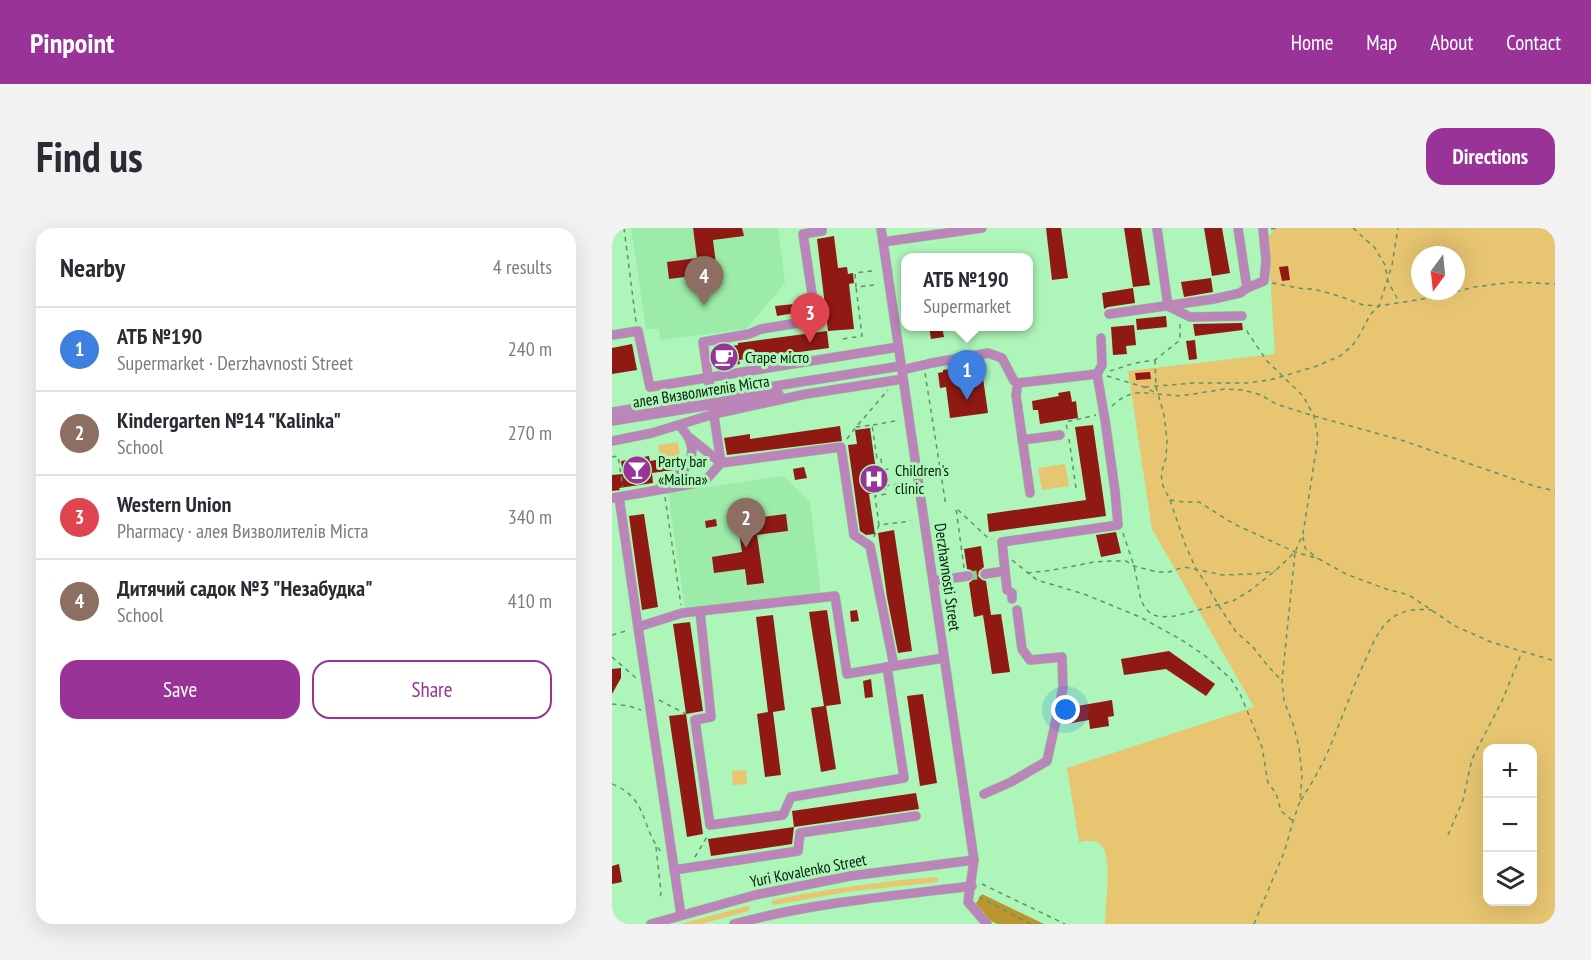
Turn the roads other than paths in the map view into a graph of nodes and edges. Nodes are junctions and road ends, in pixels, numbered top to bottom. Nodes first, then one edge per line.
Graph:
1 (822, 228) edge
2 (880, 228) edge
3 (982, 228) edge
4 (1157, 228) edge
5 (1238, 228) edge
6 (1263, 228) edge
7 (883, 242) junction
8 (1246, 288) junction
9 (1168, 306) junction
10 (1109, 314) dead end
11 (1242, 316) road end
12 (612, 335) edge
13 (1101, 338) dead end
14 (898, 347) junction
15 (902, 372) junction
16 (1097, 374) junction
17 (708, 377) junction
18 (1018, 383) junction
19 (712, 405) junction
20 (612, 412) edge
21 (612, 420) edge
22 (679, 425) junction
23 (1060, 435) dead end
24 (689, 438) junction
25 (1022, 440) junction
26 (612, 441) edge
27 (721, 463) junction
28 (653, 492) junction
29 (1030, 493) dead end
30 (619, 497) edge
31 (1005, 571) junction
32 (985, 574) tunnel mouth
33 (967, 577) tunnel mouth
34 (933, 581) junction
35 (1012, 599) dead end
36 (1017, 610) dead end
37 (700, 611) junction
38 (638, 627) junction
39 (944, 658) junction
40 (891, 667) junction
41 (984, 794) dead end
42 (916, 816) dead end
43 (974, 860) junction
44 (674, 870) junction
45 (971, 889) junction
46 (681, 915) junction
47 (770, 919) edge
48 (651, 924) edge
49 (734, 924) edge
50 (987, 924) edge

1 - 17 street
2 - 7 street, Derzhavnosti Street
3 - 7 street
4 - 9 street
5 - 8 street
6 - 8 street
7 - 14 street, Derzhavnosti Street
8 - 9 street
9 - 10 street
9 - 11 street
12 - 17 street
13 - 16 street
14 - 15 street, Derzhavnosti Street
14 - 17 street
15 - 18 street, алея Визволителів Міста
15 - 19 street, алея Визволителів Міста
15 - 34 street, Derzhavnosti Street
16 - 18 street
16 - 31 street
17 - 19 street
18 - 25 street
19 - 20 street, алея Визволителів Міста
19 - 21 street, алея Визволителів Міста
19 - 22 street
19 - 27 street
22 - 24 street
22 - 26 street
23 - 25 street
24 - 27 street
24 - 28 street
25 - 29 street
27 - 28 street
27 - 40 street
28 - 30 street
30 - 38 street
31 - 32 street
31 - 35 street
33 - 34 street
34 - 39 street, Derzhavnosti Street
36 - 41 street
37 - 38 street
37 - 40 street
37 - 40 street
38 - 44 street
39 - 40 street
39 - 43 street, Derzhavnosti Street
42 - 44 street
43 - 45 street, Derzhavnosti Street
43 - 46 street, Yuri Kovalenko Street
44 - 46 street
45 - 47 street
45 - 50 street
46 - 48 street, Yuri Kovalenko Street
47 - 49 street

